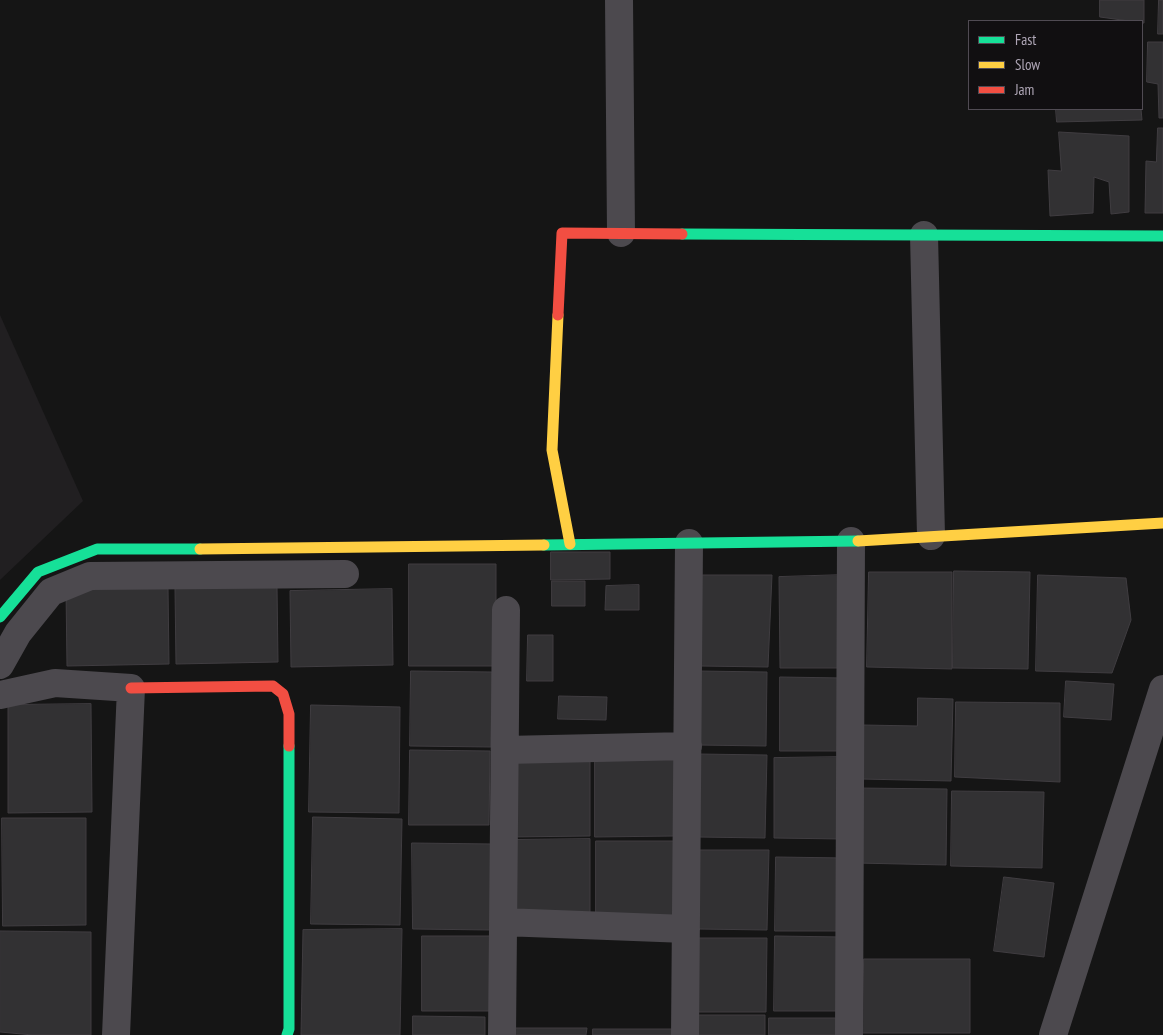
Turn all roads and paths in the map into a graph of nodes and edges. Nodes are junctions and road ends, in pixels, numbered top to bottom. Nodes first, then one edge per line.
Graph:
1 (619, 0) edge
2 (621, 233) junction
3 (924, 234) junction
4 (1163, 236) edge
5 (1163, 523) edge
6 (931, 536) junction
7 (851, 541) junction
8 (690, 543) junction
9 (570, 544) junction
10 (345, 574) dead end
11 (506, 610) dead end
12 (0, 617) edge
13 (0, 664) edge
14 (131, 688) junction
15 (1163, 689) edge
16 (0, 695) edge
17 (688, 746) junction
18 (505, 750) junction
19 (503, 922) junction
20 (686, 929) junction
21 (116, 1035) edge
22 (287, 1035) edge
23 (502, 1035) edge
24 (685, 1035) edge
25 (848, 1035) edge
26 (1053, 1035) edge

1 - 2 street
2 - 3 street
2 - 9 street
3 - 4 street
3 - 6 street
5 - 6 street
6 - 7 street
7 - 8 street
7 - 25 street
8 - 9 street
8 - 17 street
9 - 12 street
10 - 13 street
11 - 18 street
14 - 16 street
14 - 21 street
14 - 22 street
15 - 26 street
17 - 18 street
17 - 20 street
18 - 19 street
19 - 20 street
19 - 23 street
20 - 24 street

